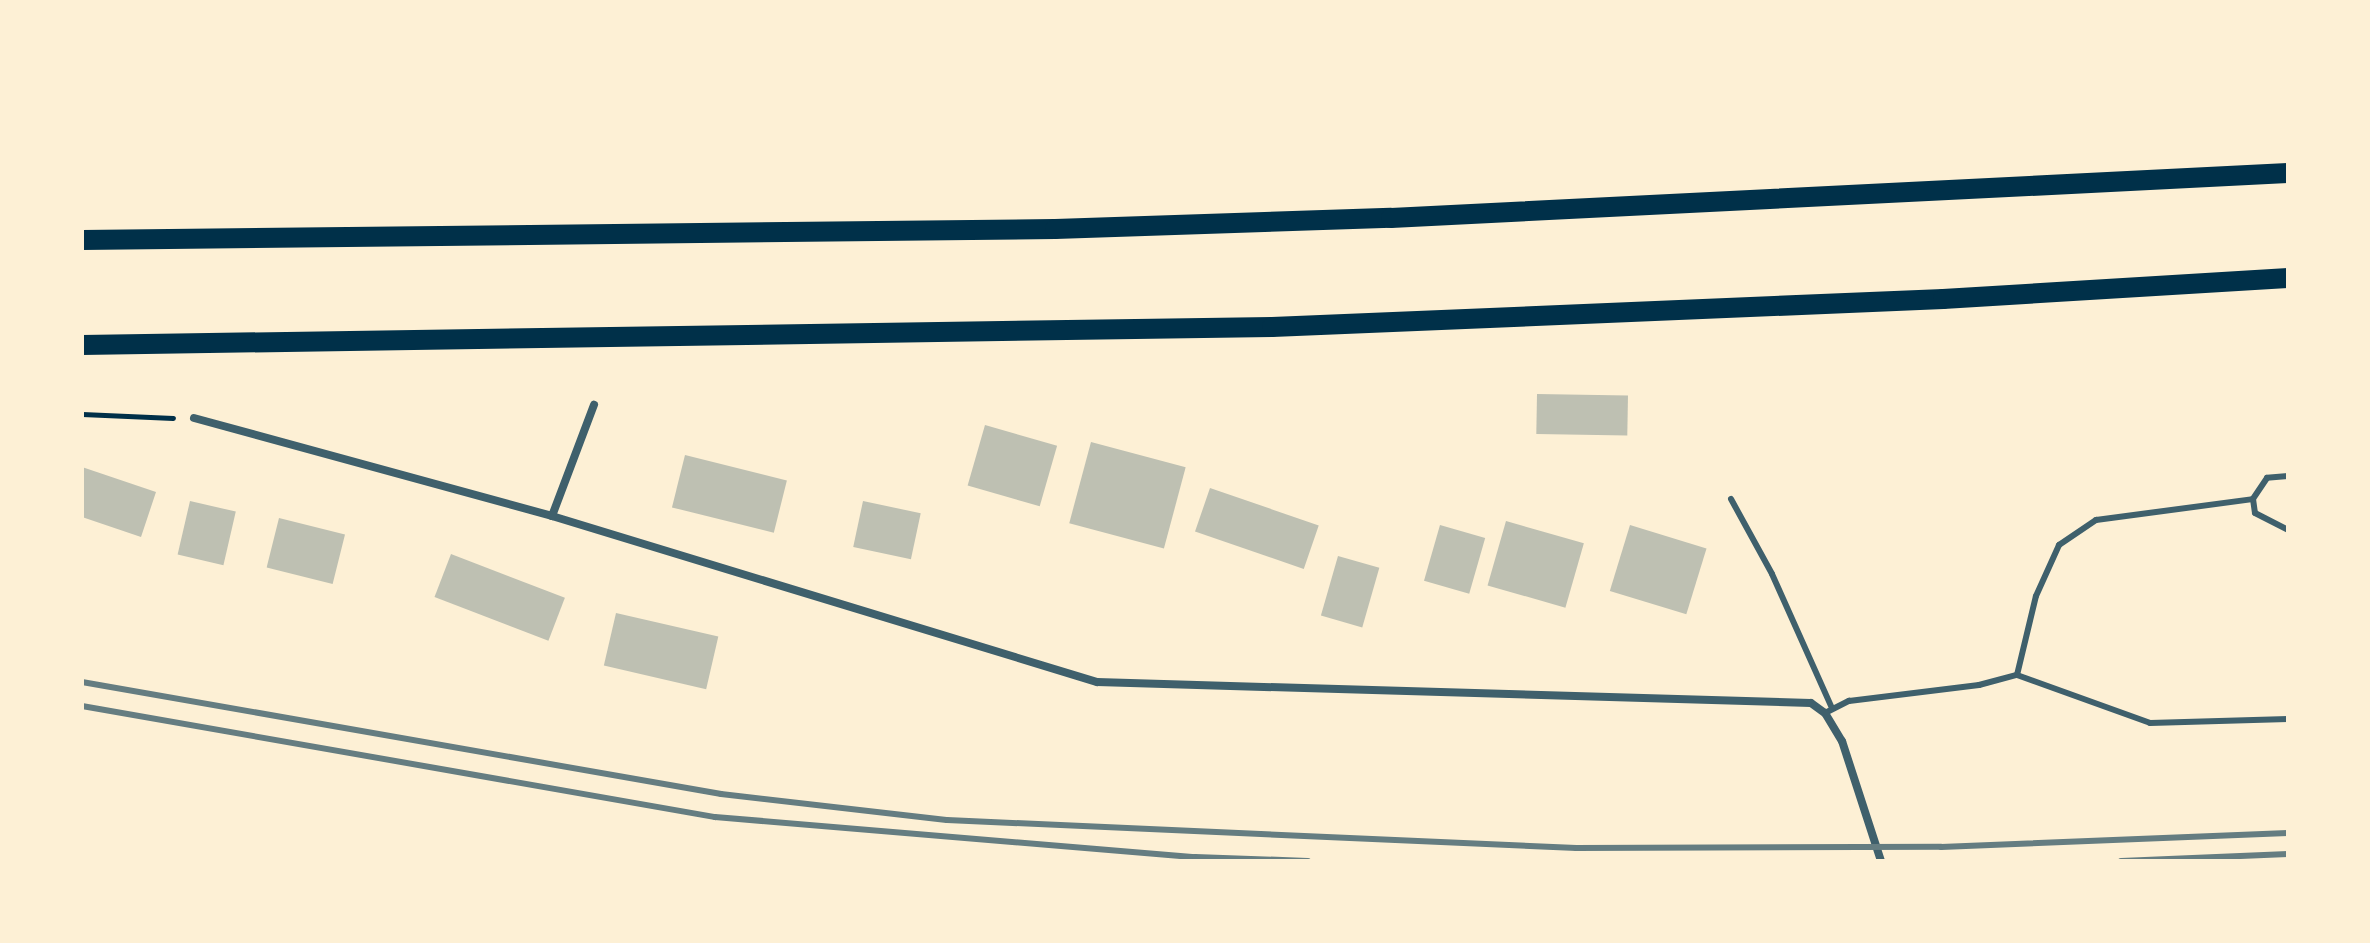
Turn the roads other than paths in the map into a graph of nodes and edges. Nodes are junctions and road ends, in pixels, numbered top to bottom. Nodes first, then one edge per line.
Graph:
1 (2288, 173) edge
2 (82, 240) edge
3 (2288, 278) edge
4 (82, 345) edge
5 (594, 405) dead end
6 (194, 418) road end
7 (2288, 476) edge
8 (1731, 499) dead end
9 (2253, 499) junction
10 (552, 516) junction
11 (2288, 530) edge
12 (2017, 675) junction
13 (1828, 709) junction
14 (2288, 719) edge
15 (1881, 861) edge

1 - 2 main road
3 - 4 main road
5 - 10 street
6 - 10 street
7 - 9 lane
8 - 13 lane
9 - 11 lane
9 - 12 lane
10 - 13 street
12 - 13 lane
12 - 14 lane
13 - 15 street

